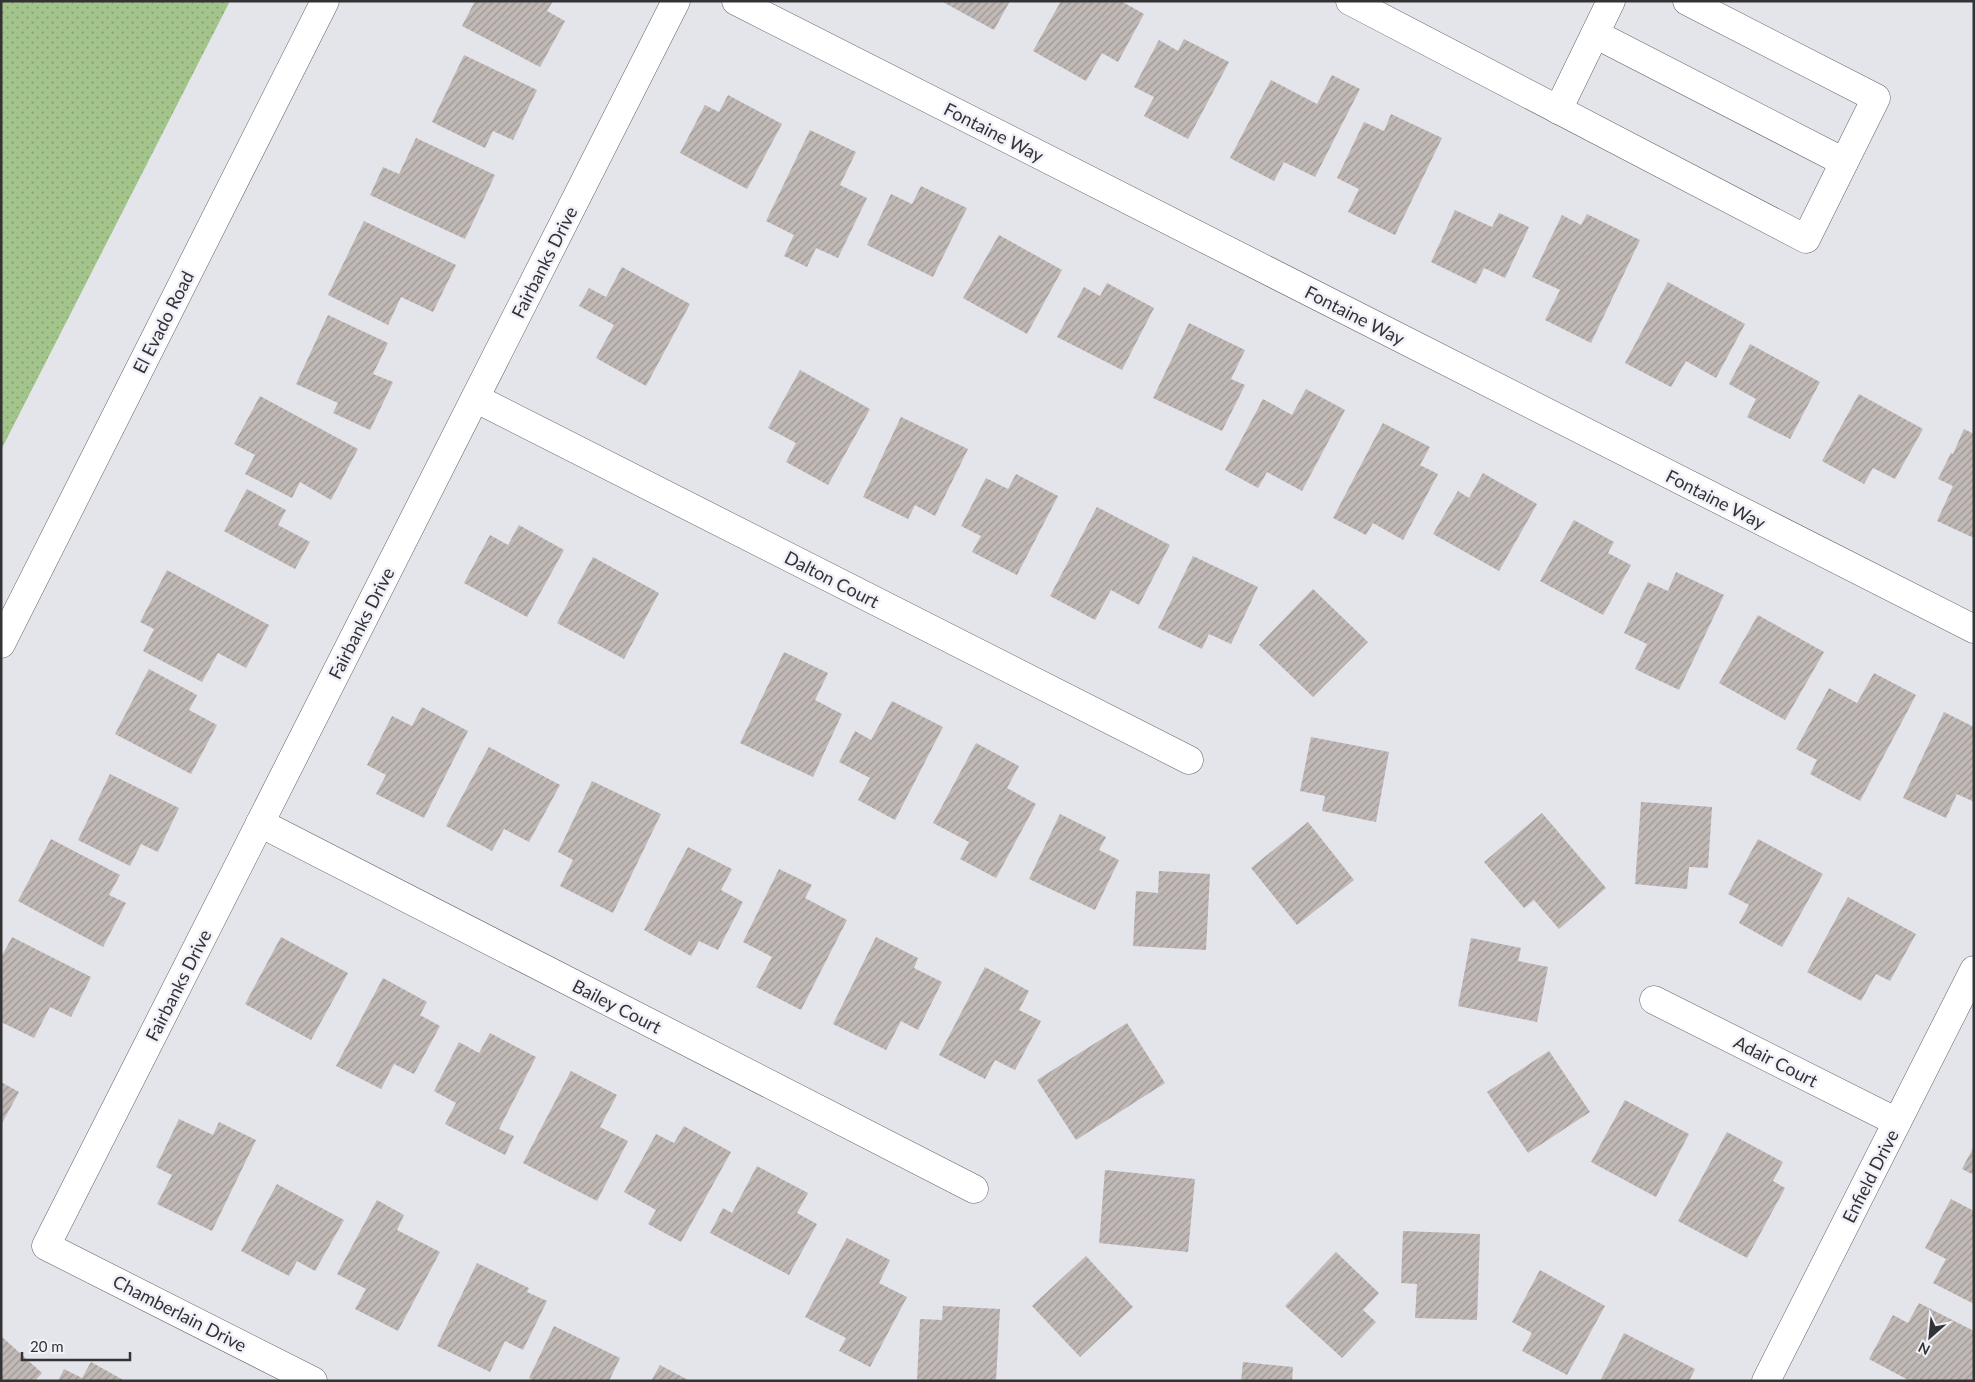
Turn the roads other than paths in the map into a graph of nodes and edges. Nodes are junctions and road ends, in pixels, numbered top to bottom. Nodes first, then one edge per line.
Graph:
1 (325, 1) edge
2 (676, 1) edge
3 (736, 1) edge
4 (1350, 1) edge
5 (1611, 1) edge
6 (1687, 1) edge
7 (1595, 34) junction
8 (1558, 110) junction
9 (1844, 162) junction
10 (475, 398) junction
11 (1974, 630) edge
12 (1, 644) edge
13 (1189, 760) dead end
14 (260, 823) junction
15 (1974, 970) edge
16 (1654, 1000) dead end
17 (1897, 1122) junction
18 (974, 1188) dead end
19 (46, 1246) joint
20 (313, 1381) edge
21 (1766, 1381) edge

1 - 12 street, El Evado Road
2 - 10 street, Fairbanks Drive
3 - 11 street, Fontaine Way
4 - 8 street
5 - 7 street
6 - 9 street
7 - 8 street
7 - 9 street
8 - 9 street
10 - 13 street, Dalton Court
10 - 14 street, Fairbanks Drive
14 - 18 street, Bailey Court
14 - 19 street, Fairbanks Drive
15 - 17 street, Enfield Drive
16 - 17 street, Adair Court
17 - 21 street, Enfield Drive
19 - 20 street, Chamberlain Drive

